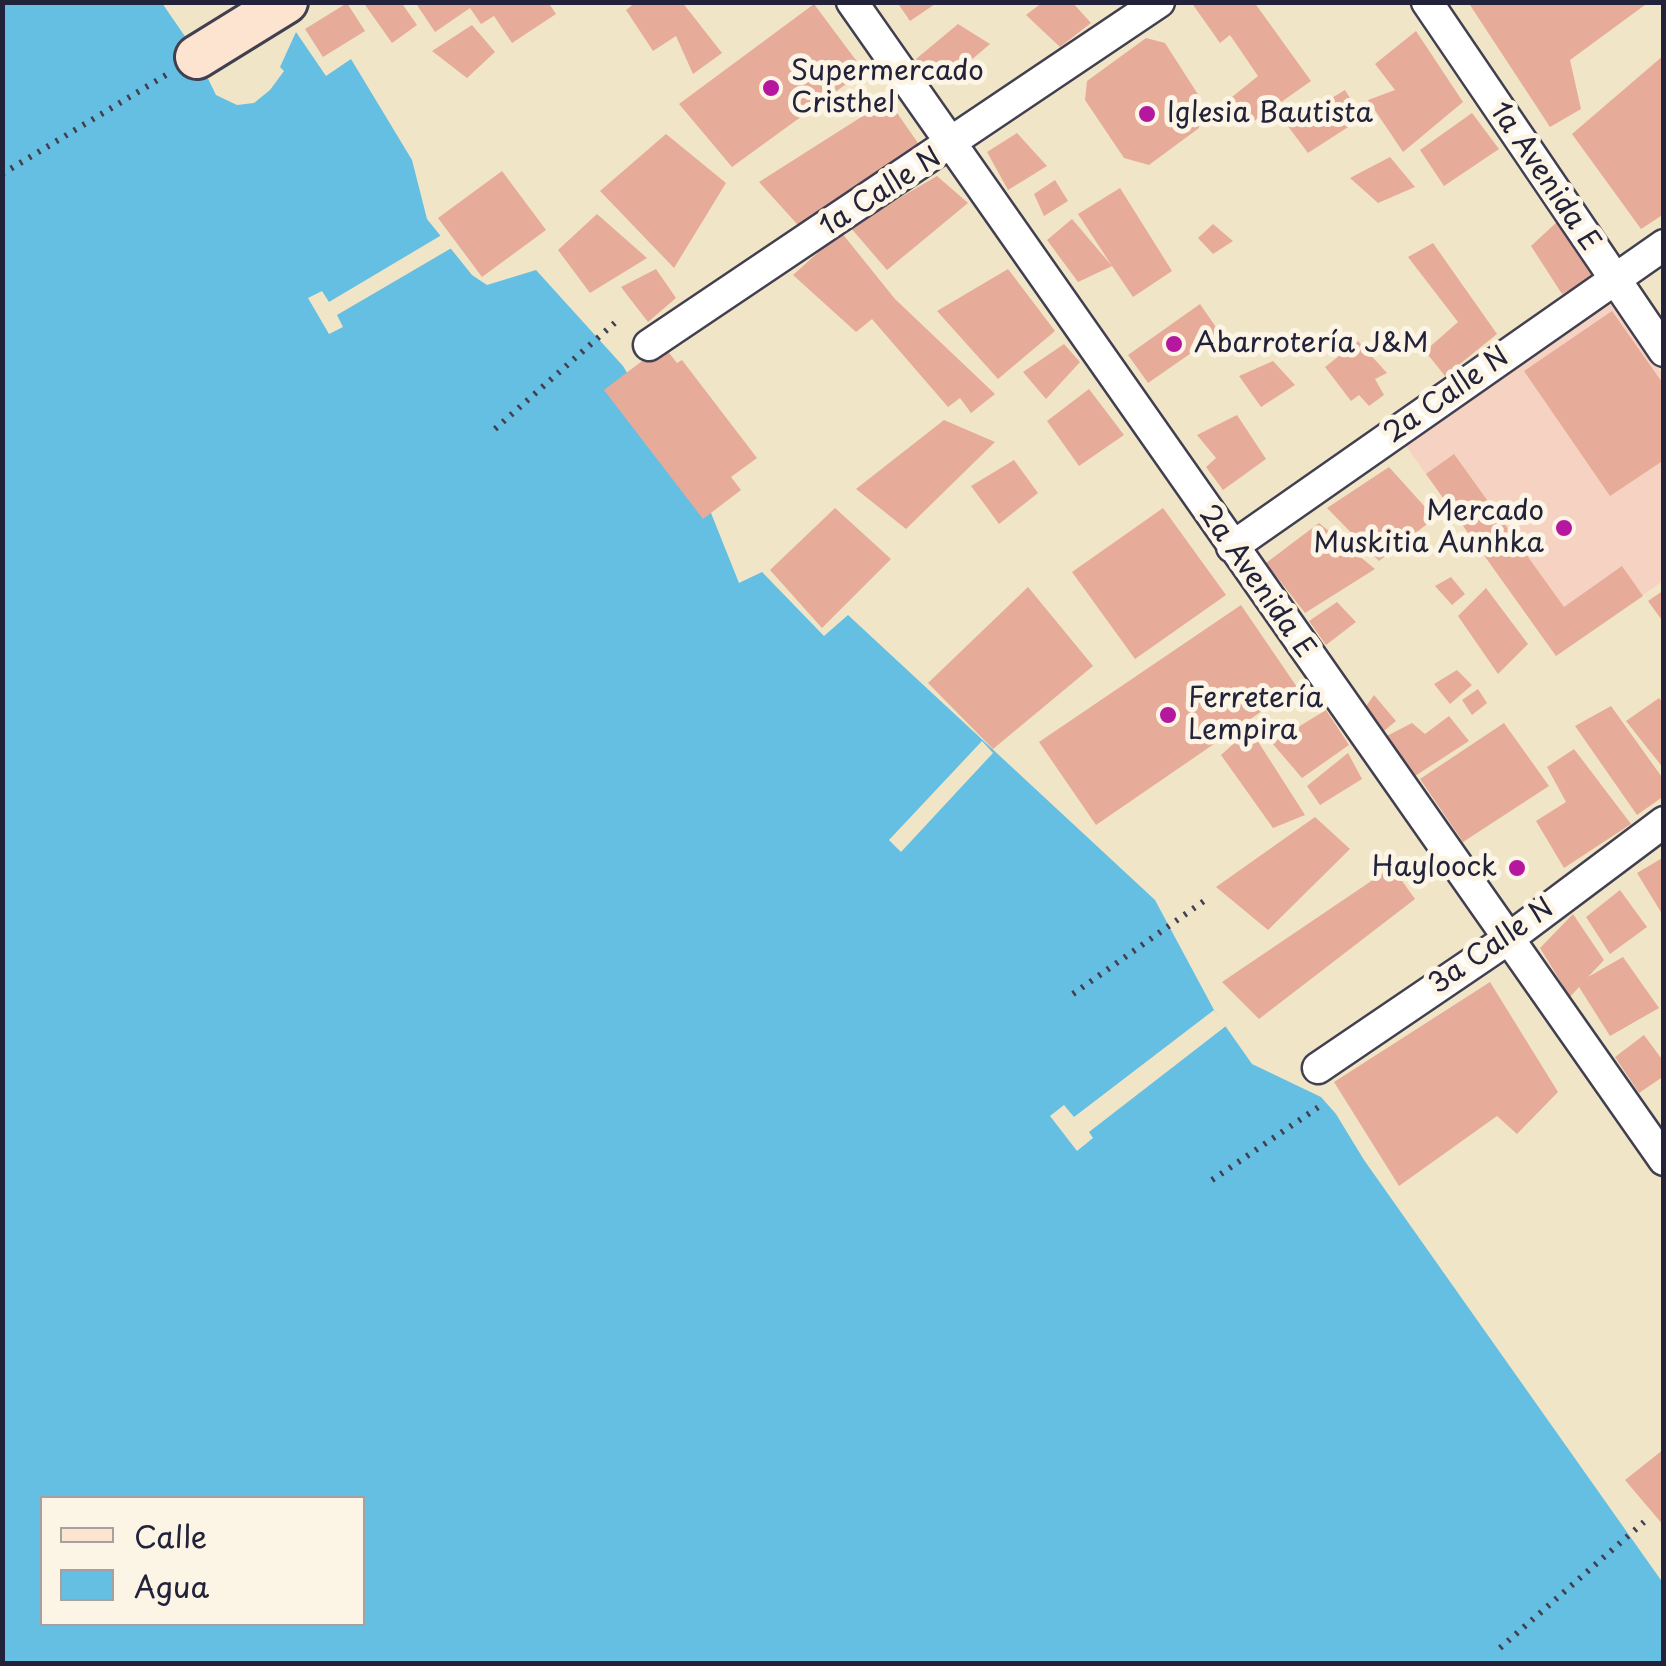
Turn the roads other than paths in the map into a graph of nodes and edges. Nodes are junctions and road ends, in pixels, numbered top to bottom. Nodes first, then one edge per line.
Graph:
1 (286, 2) edge
2 (852, 2) edge
3 (1159, 2) edge
4 (1427, 2) edge
5 (197, 57) road end
6 (950, 147) junction
7 (1664, 245) edge
8 (1614, 279) junction
9 (649, 345) dead end
10 (1664, 350) edge
11 (1232, 548) junction
12 (1664, 822) edge
13 (1508, 938) junction
14 (1318, 1068) dead end
15 (1664, 1160) edge

1 - 5 street
2 - 6 street, 2a Avenida E
3 - 6 street, 1a Calle N
4 - 8 street, 1a Avenida E
6 - 9 street, 1a Calle N
6 - 11 street, 2a Avenida E
7 - 8 street, 2a Calle N
8 - 10 street, 1a Avenida E
8 - 11 street, 2a Calle N
11 - 13 street, 2a Avenida E
12 - 13 street, 3a Calle N
13 - 14 street, 3a Calle N
13 - 15 street, 2a Avenida E

